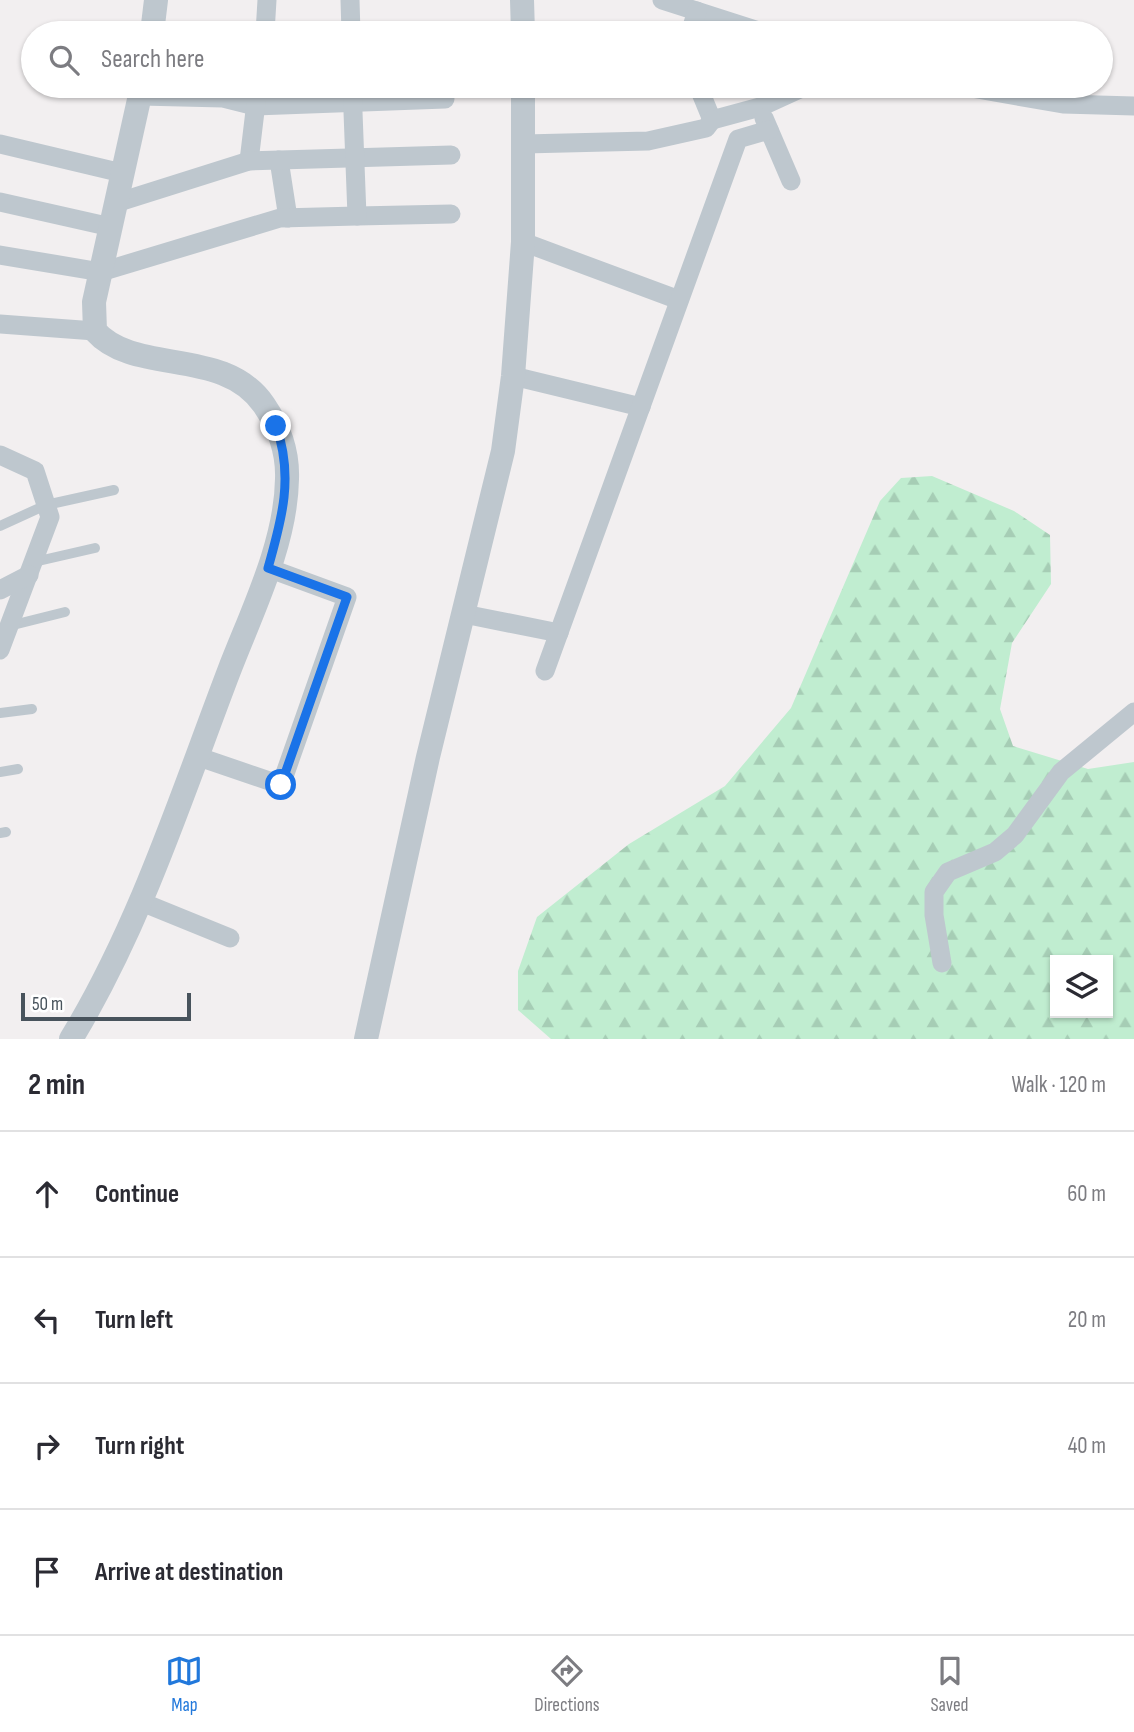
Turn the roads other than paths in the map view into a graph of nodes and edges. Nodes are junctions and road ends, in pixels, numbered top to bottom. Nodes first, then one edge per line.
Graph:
1 (156, 0) edge
2 (267, 0) edge
3 (350, 0) edge
4 (522, 0) edge
5 (662, 0) edge
6 (697, 11) junction
7 (153, 21) edge
8 (266, 21) edge
9 (351, 21) edge
10 (523, 21) edge
11 (694, 21) edge
12 (728, 21) edge
13 (139, 98) edge
14 (223, 98) edge
15 (256, 98) edge
16 (320, 98) edge
17 (353, 98) edge
18 (427, 98) edge
19 (523, 98) edge
20 (703, 98) edge
21 (780, 98) edge
22 (1029, 98) edge
23 (445, 99) dead end
24 (255, 106) junction
25 (1134, 106) edge
26 (760, 107) junction
27 (712, 120) junction
28 (769, 130) junction
29 (0, 144) edge
30 (523, 144) junction
31 (451, 155) dead end
32 (355, 157) junction
33 (279, 160) junction
34 (249, 161) junction
35 (122, 173) junction
36 (791, 181) dead end
37 (0, 202) edge
38 (451, 214) dead end
39 (113, 215) junction
40 (357, 216) junction
41 (288, 218) junction
42 (523, 242) junction
43 (0, 255) edge
44 (102, 272) junction
45 (680, 300) junction
46 (0, 324) edge
47 (95, 331) junction
48 (513, 376) junction
49 (640, 407) junction
50 (2, 458) edge
51 (114, 490) dead end
52 (46, 505) junction
53 (0, 526) edge
54 (96, 548) dead end
55 (31, 568) junction
56 (268, 568) junction
57 (0, 590) edge
58 (65, 612) dead end
59 (464, 614) junction
60 (9, 626) junction
61 (559, 633) junction
62 (0, 650) edge
63 (545, 671) dead end
64 (32, 709) dead end
65 (1134, 712) edge
66 (0, 713) edge
67 (196, 757) junction
68 (18, 769) dead end
69 (0, 772) edge
70 (139, 901) junction
71 (230, 938) dead end
72 (942, 963) dead end
73 (71, 1039) edge
74 (366, 1039) edge

1 - 7 street
2 - 8 street
3 - 9 street
4 - 10 street
5 - 6 street
6 - 11 street
6 - 12 street
13 - 35 street
14 - 24 street
15 - 24 street
16 - 24 street
17 - 32 street
18 - 23 street
19 - 30 street
20 - 27 street
21 - 26 street
22 - 25 street
24 - 34 street
26 - 27 street
26 - 28 street
27 - 30 street
28 - 36 street
28 - 45 street
29 - 35 street
30 - 42 street
31 - 32 street
32 - 33 street
32 - 40 street
33 - 34 street
33 - 41 street
34 - 39 street
35 - 39 street
37 - 39 street
38 - 40 street
39 - 44 street
40 - 41 street
41 - 44 street
42 - 45 street
42 - 48 street
43 - 44 street
44 - 47 street
45 - 49 street
46 - 47 street
47 - 56 street
48 - 49 street
48 - 59 street
49 - 61 street
50 - 52 street
51 - 52 lane
52 - 53 lane
52 - 55 street
54 - 55 lane
55 - 57 street
55 - 60 street
56 - 67 street
56 - 67 street
58 - 60 lane
59 - 61 street
59 - 74 street
60 - 62 street
61 - 63 street
64 - 66 lane
65 - 72 street
67 - 70 street
68 - 69 lane
70 - 71 street
70 - 73 street

